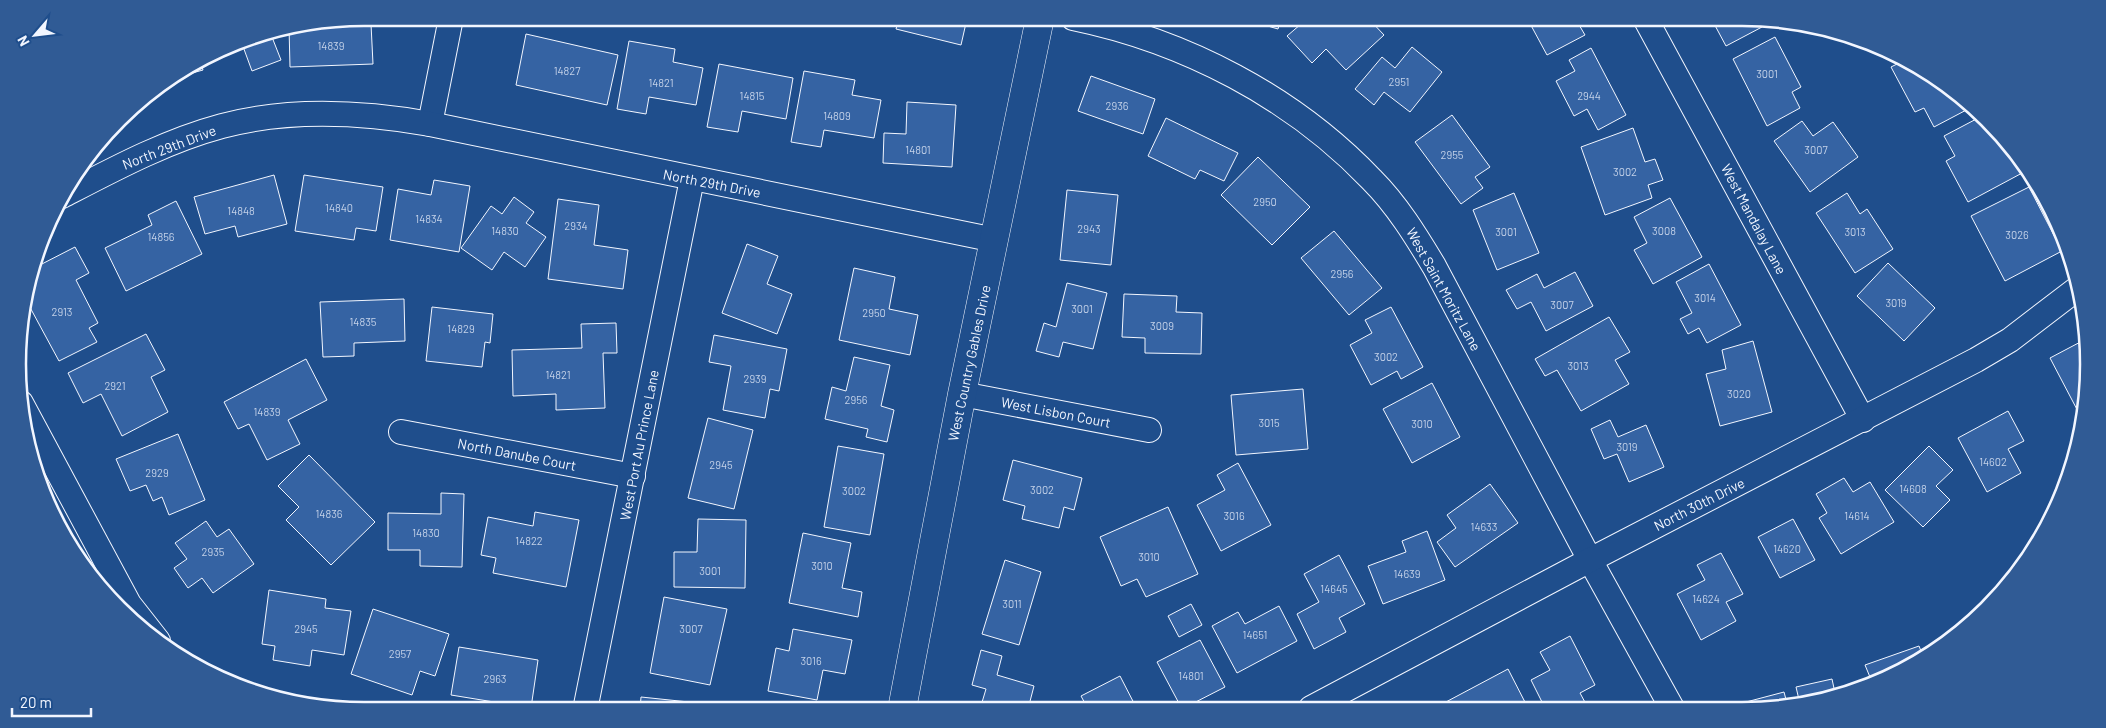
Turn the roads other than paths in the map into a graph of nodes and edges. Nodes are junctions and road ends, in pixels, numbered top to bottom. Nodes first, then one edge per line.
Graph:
1 (448, 26) edge
2 (1038, 26) edge
3 (1108, 26) edge
4 (1649, 26) edge
5 (430, 124) junction
6 (692, 180) junction
7 (74, 190) edge
8 (995, 240) junction
9 (2072, 293) edge
10 (962, 394) junction
11 (1863, 420) junction
12 (32, 423) edge
13 (1149, 430) dead end
14 (400, 432) dead end
15 (633, 476) junction
16 (1590, 560) junction
17 (137, 614) edge
18 (588, 702) edge
19 (903, 702) edge
20 (1322, 702) edge
21 (1669, 702) edge

1 - 5 street
2 - 8 street, West Country Gables Drive
3 - 16 street, West Saint Moritz Lane
4 - 11 street, West Mandalay Lane
5 - 6 street, North 29th Drive
5 - 7 street, North 29th Drive
6 - 8 street, North 29th Drive
6 - 15 street, West Port Au Prince Lane
8 - 10 street, West Country Gables Drive
9 - 11 street, North 30th Drive
10 - 13 street, West Lisbon Court
10 - 19 street, West Country Gables Drive
11 - 16 street, North 30th Drive
12 - 17 street
14 - 15 street, North Danube Court
15 - 18 street, West Port Au Prince Lane
16 - 20 street, North 30th Drive
16 - 21 street, West Saint Moritz Lane

